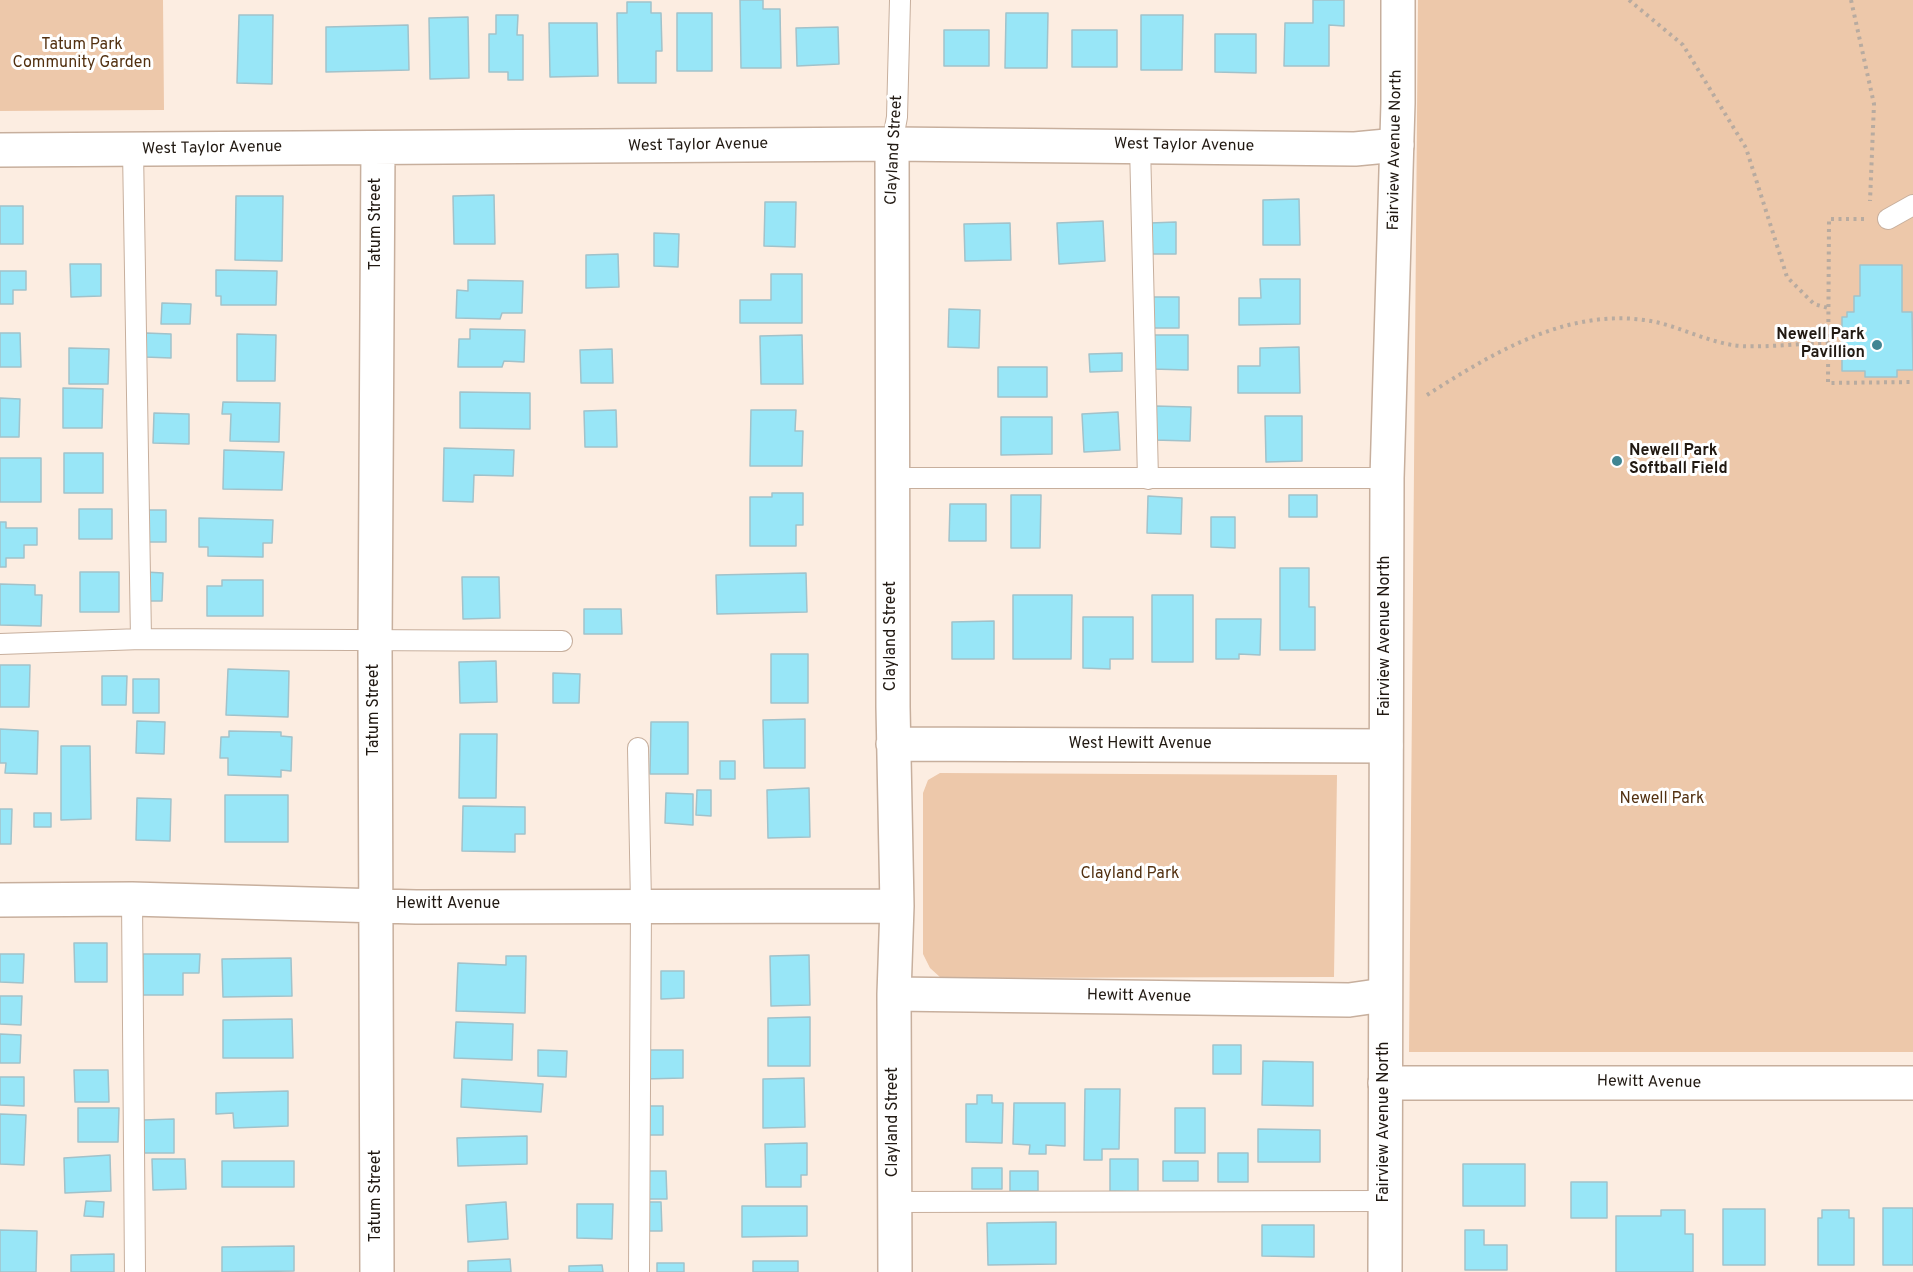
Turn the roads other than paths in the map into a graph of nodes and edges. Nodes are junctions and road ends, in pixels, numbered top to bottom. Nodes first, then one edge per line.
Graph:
1 (900, 0) edge
2 (1398, 0) edge
3 (892, 144) junction
4 (1140, 145) junction
5 (1397, 145) junction
6 (378, 148) junction
7 (0, 150) edge
8 (133, 150) junction
9 (1913, 205) edge
10 (1878, 219) road end
11 (892, 478) junction
12 (1387, 478) junction
13 (1148, 479) junction
14 (141, 639) junction
15 (562, 641) dead end
16 (375, 642) junction
17 (0, 644) edge
18 (893, 744) junction
19 (1386, 746) junction
20 (638, 748) dead end
21 (132, 899) junction
22 (0, 900) edge
23 (376, 904) junction
24 (641, 904) junction
25 (897, 906) junction
26 (894, 994) junction
27 (1384, 995) junction
28 (1385, 1083) junction
29 (1913, 1083) edge
30 (1385, 1201) junction
31 (895, 1202) junction
32 (135, 1272) edge
33 (377, 1272) edge
34 (639, 1272) edge
35 (895, 1272) edge
36 (1385, 1272) edge

1 - 3 lane, Clayland Street
2 - 5 street, Fairview Avenue North
3 - 4 street, West Taylor Avenue
3 - 6 street, West Taylor Avenue
3 - 11 street, Clayland Street
4 - 5 street, West Taylor Avenue
4 - 13 lane
5 - 12 street, Fairview Avenue North
6 - 8 street, West Taylor Avenue
6 - 16 street, Tatum Street
7 - 8 street, West Taylor Avenue
8 - 14 lane
9 - 10 lane
11 - 13 lane
11 - 18 street, Clayland Street
12 - 13 lane
12 - 19 street, Fairview Avenue North
14 - 16 lane
14 - 17 lane
15 - 16 lane
16 - 23 street, Tatum Street
18 - 19 street, West Hewitt Avenue
18 - 25 street, Clayland Street
19 - 27 street, Fairview Avenue North
20 - 24 lane
21 - 22 street, Hewitt Avenue
21 - 23 street, Hewitt Avenue
21 - 32 lane
23 - 24 street, Hewitt Avenue
23 - 33 street, Tatum Street
24 - 25 street, Hewitt Avenue
24 - 34 lane
25 - 26 street, Clayland Street
26 - 27 street, Hewitt Avenue
26 - 31 street, Clayland Street
27 - 28 street, Fairview Avenue North
28 - 29 street, Hewitt Avenue
28 - 30 street, Fairview Avenue North
30 - 31 lane
30 - 36 street, Fairview Avenue North
31 - 35 street, Clayland Street

